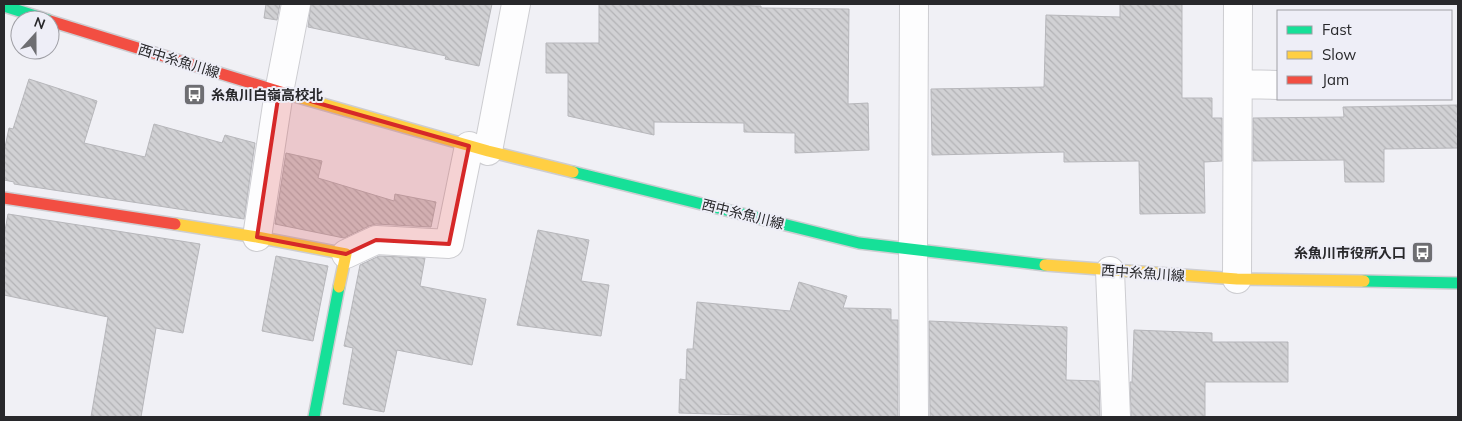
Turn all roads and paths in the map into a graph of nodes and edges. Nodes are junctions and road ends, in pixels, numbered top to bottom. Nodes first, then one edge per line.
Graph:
1 (296, 4) edge
2 (516, 4) edge
3 (914, 4) edge
4 (1238, 4) edge
5 (4, 6) edge
6 (17, 10) edge
7 (60, 23) edge
8 (1238, 84) junction
9 (1277, 85) edge
10 (279, 92) junction
11 (479, 149) junction
12 (4, 198) edge
13 (257, 237) junction
14 (913, 249) junction
15 (346, 254) junction
16 (1110, 271) junction
17 (1237, 280) junction
18 (1458, 283) edge
19 (314, 417) edge
20 (914, 417) edge
21 (1116, 417) edge

1 - 10 street
2 - 11 street
3 - 14 street
4 - 8 street
5 - 6 main road, 西中糸魚川線
7 - 10 main road, 西中糸魚川線
8 - 9 street
8 - 17 street
10 - 11 main road, 西中糸魚川線
10 - 13 street
11 - 14 main road, 西中糸魚川線
11 - 15 street
12 - 13 main road
13 - 15 main road
14 - 16 main road, 西中糸魚川線
14 - 20 street
15 - 19 main road
16 - 17 main road, 西中糸魚川線
16 - 21 street
17 - 18 main road, 西中糸魚川線

